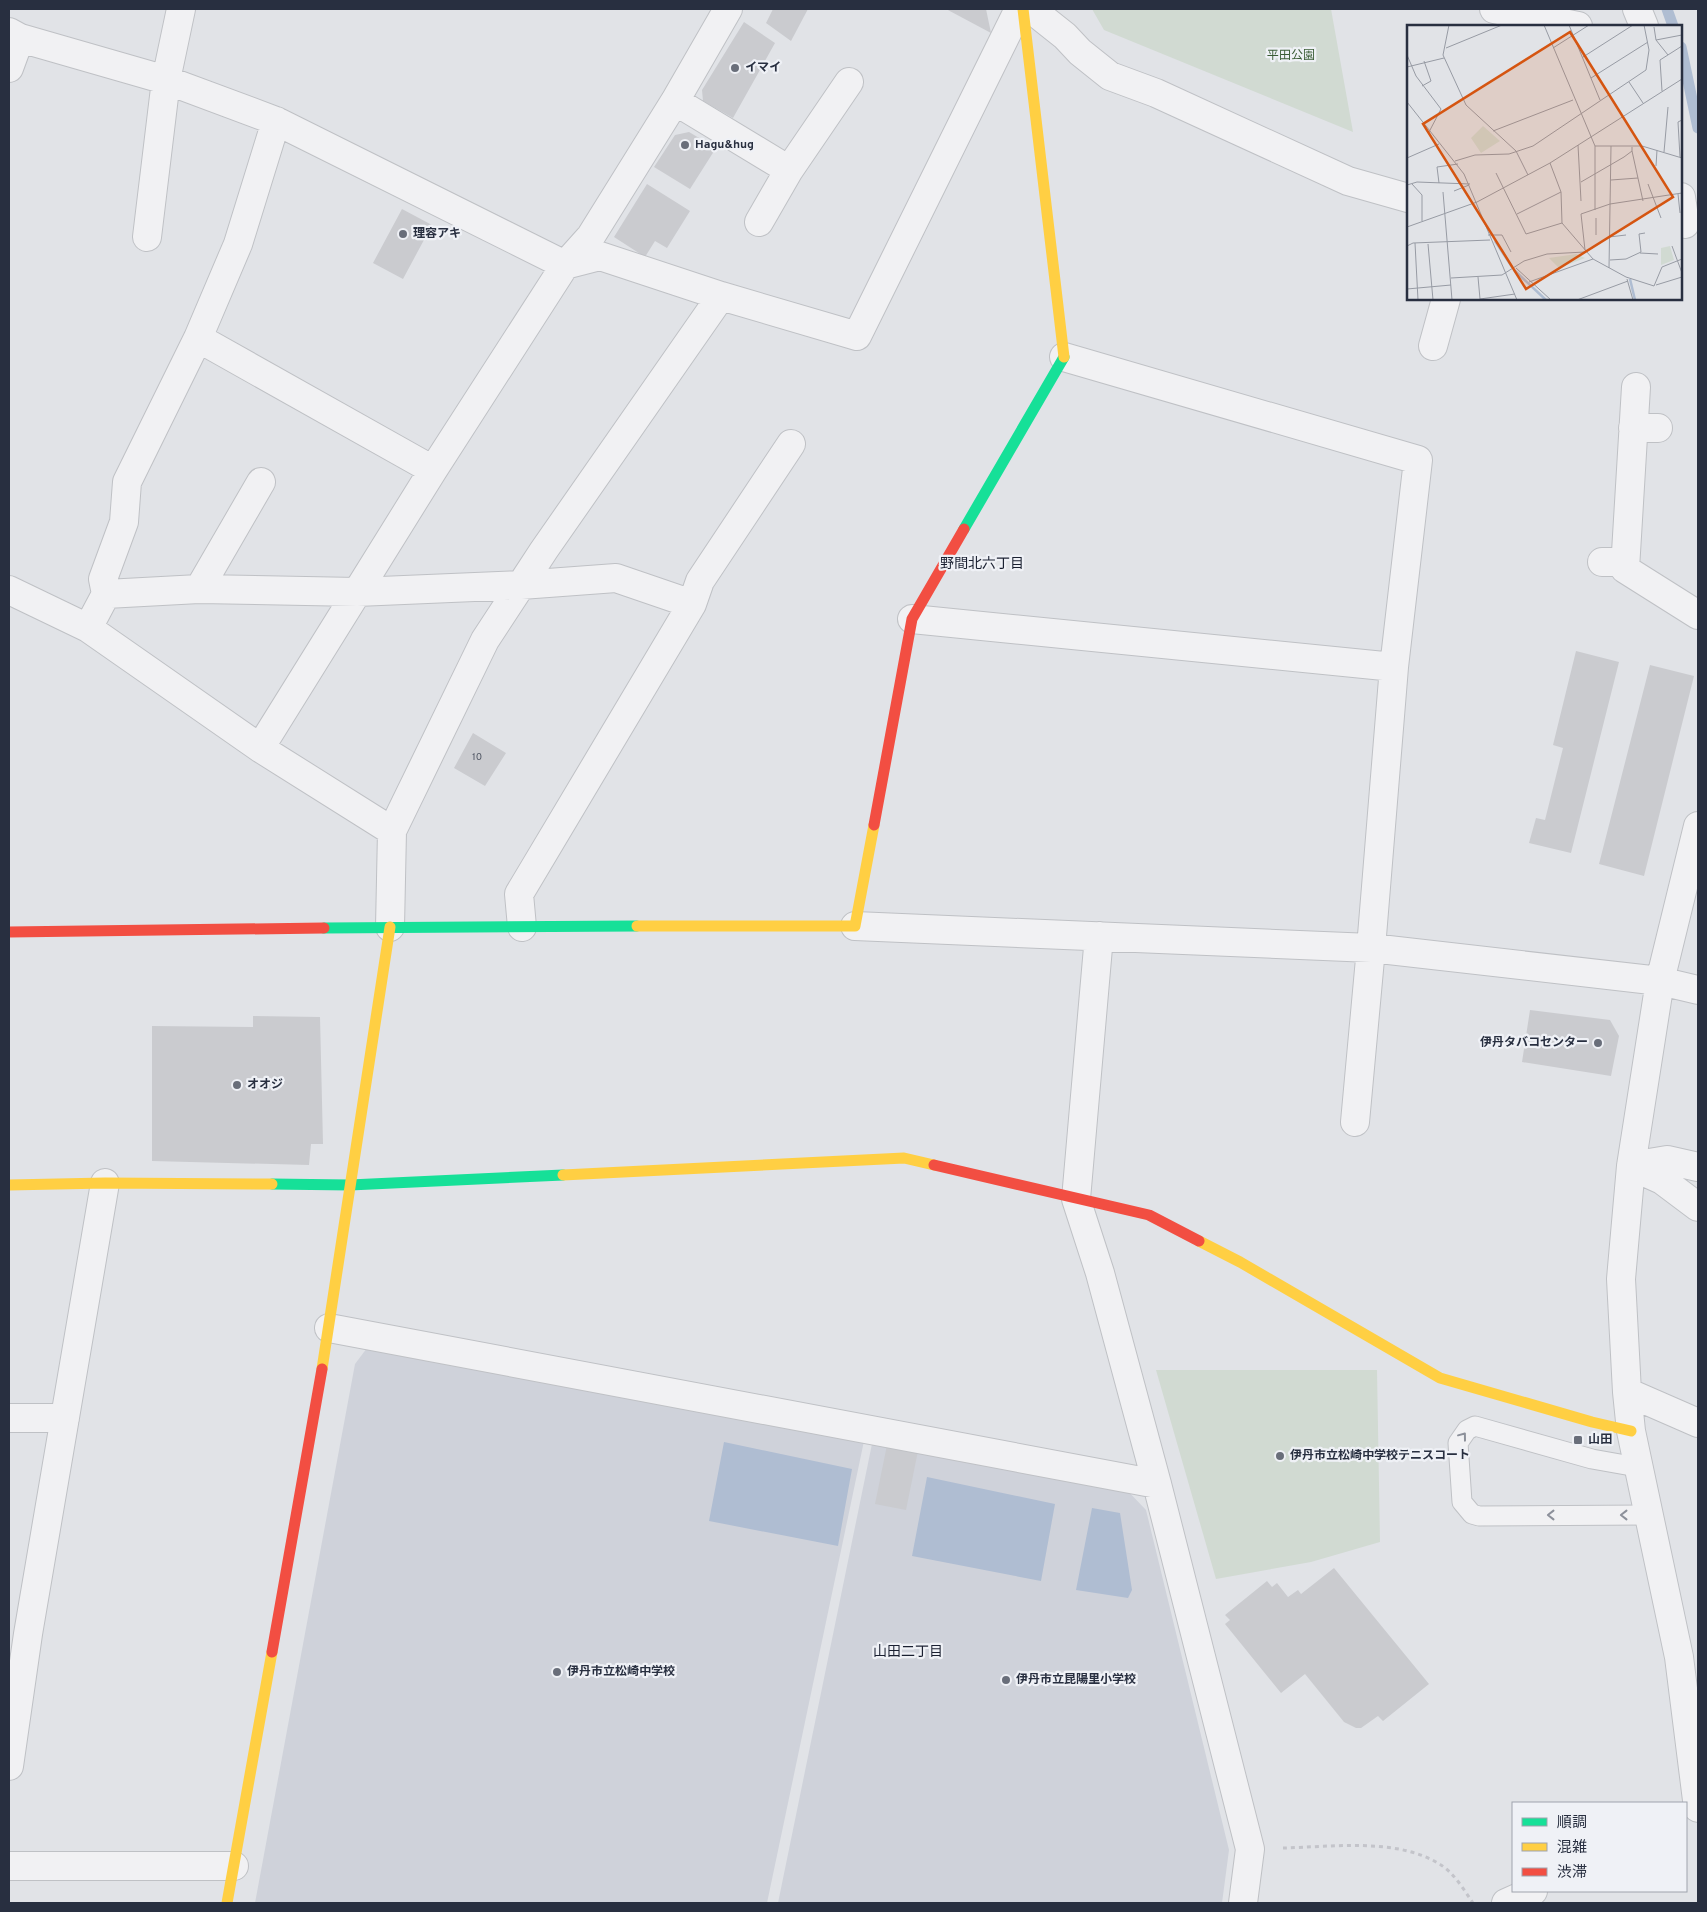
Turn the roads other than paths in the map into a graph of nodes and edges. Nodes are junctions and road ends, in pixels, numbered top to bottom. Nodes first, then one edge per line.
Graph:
1 (182, 9) edge
2 (728, 9) edge
3 (1019, 9) edge
4 (1023, 9) edge
5 (1031, 9) edge
6 (1494, 9) edge
7 (1638, 9) edge
8 (1573, 25) edge
9 (1644, 25) edge
10 (15, 35) edge
11 (9, 68) edge
12 (166, 80) junction
13 (849, 82) dead end
14 (675, 101) junction
15 (276, 121) junction
16 (789, 170) junction
17 (1407, 198) edge
18 (1682, 201) edge
19 (759, 222) dead end
20 (1688, 225) edge
21 (147, 237) dead end
22 (566, 265) junction
23 (721, 296) junction
24 (1446, 300) edge
25 (198, 338) junction
26 (1433, 346) dead end
27 (1064, 357) junction
28 (1636, 387) dead end
29 (791, 444) dead end
30 (433, 470) junction
31 (261, 482) dead end
32 (521, 585) junction
33 (199, 588) junction
34 (9, 590) edge
35 (358, 592) junction
36 (106, 594) junction
37 (692, 604) junction
38 (1698, 615) edge
39 (912, 619) junction
40 (88, 628) junction
41 (1394, 668) junction
42 (260, 748) junction
43 (1698, 826) edge
44 (392, 831) junction
45 (855, 926) junction
46 (390, 927) junction
47 (522, 927) junction
48 (9, 932) edge
49 (1099, 936) junction
50 (1371, 948) junction
51 (1660, 981) junction
52 (1698, 990) edge
53 (1355, 1122) dead end
54 (1631, 1166) junction
55 (1698, 1167) edge
56 (105, 1183) junction
57 (9, 1185) edge
58 (350, 1185) junction
59 (1076, 1198) junction
60 (1698, 1208) edge
61 (329, 1328) junction
62 (1627, 1392) junction
63 (9, 1418) edge
64 (65, 1418) junction
65 (1698, 1423) edge
66 (1631, 1431) junction
67 (1637, 1467) junction
68 (1158, 1484) junction
69 (1648, 1515) junction
70 (19, 1634) edge
71 (1688, 1658) edge
72 (9, 1766) edge
73 (1698, 1810) edge
74 (1687, 1817) edge
75 (9, 1866) edge
76 (234, 1866) junction
77 (1531, 1892) edge
78 (227, 1903) edge
79 (1243, 1903) edge
80 (1506, 1903) edge

1 - 12 street
2 - 14 street
3 - 23 street
4 - 27 street
5 - 17 street
6 - 8 street
7 - 9 street
10 - 11 street
10 - 12 street
12 - 15 street
12 - 21 street
13 - 16 street
14 - 16 street
14 - 22 street
15 - 22 street
15 - 25 street
16 - 19 street
18 - 20 street
22 - 23 street
22 - 30 street
23 - 32 street
24 - 26 street
25 - 30 street
25 - 36 street
27 - 39 street
27 - 41 street
28 - 38 street
29 - 37 street
30 - 35 street
31 - 33 street
32 - 35 street
32 - 37 street
32 - 44 street
33 - 35 street
33 - 36 street
34 - 40 street
35 - 42 street
36 - 40 street
37 - 47 street
39 - 41 street
39 - 45 street
40 - 42 street
41 - 50 street
42 - 44 street
43 - 51 street
44 - 46 street
45 - 47 street
45 - 49 street
46 - 47 street
46 - 48 street
46 - 58 street
49 - 50 street
49 - 59 street
50 - 51 street
50 - 53 street
51 - 52 street
51 - 54 street
54 - 55 street
54 - 60 street
54 - 62 street
56 - 57 street
56 - 58 street
56 - 64 street
58 - 59 street
58 - 61 street
59 - 66 street
59 - 68 street
61 - 68 street
61 - 76 street
62 - 65 street
62 - 66 street
63 - 64 street
64 - 70 street
66 - 67 street
67 - 69 street
69 -> 67 lane
68 - 79 street
69 - 71 street
70 - 72 street
71 - 73 street
73 - 74 street
75 - 76 street
76 - 78 street
77 - 80 street

